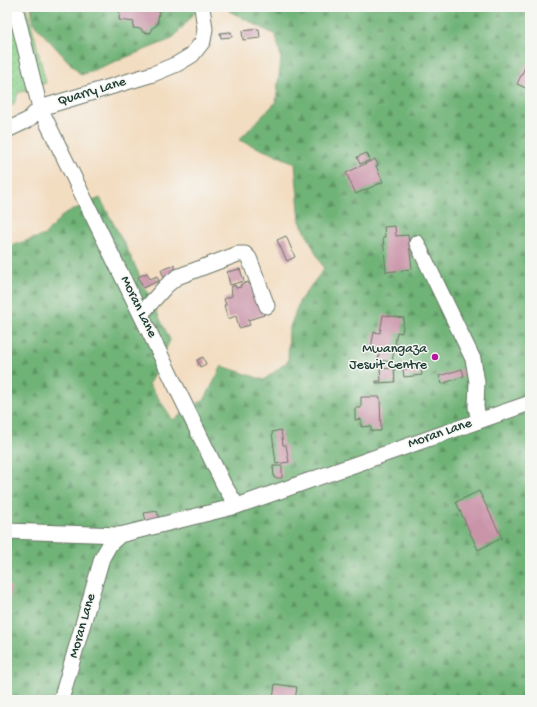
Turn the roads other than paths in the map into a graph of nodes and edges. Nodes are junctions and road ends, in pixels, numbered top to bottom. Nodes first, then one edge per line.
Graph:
1 (15, 7) edge
2 (202, 7) edge
3 (40, 108) junction
4 (7, 130) edge
5 (417, 243) dead end
6 (267, 306) dead end
7 (142, 314) junction
8 (530, 403) edge
9 (479, 421) junction
10 (237, 506) junction
11 (7, 531) edge
12 (120, 535) junction
13 (61, 700) edge

1 - 3 street, Quarry Lane
2 - 3 street, Quarry Lane
3 - 4 street
3 - 7 street, Moran Lane
5 - 9 street
6 - 7 street
7 - 10 street, Moran Lane
8 - 9 street, Moran Lane
9 - 10 street, Moran Lane
10 - 12 street, Moran Lane
11 - 12 street
12 - 13 street, Moran Lane

